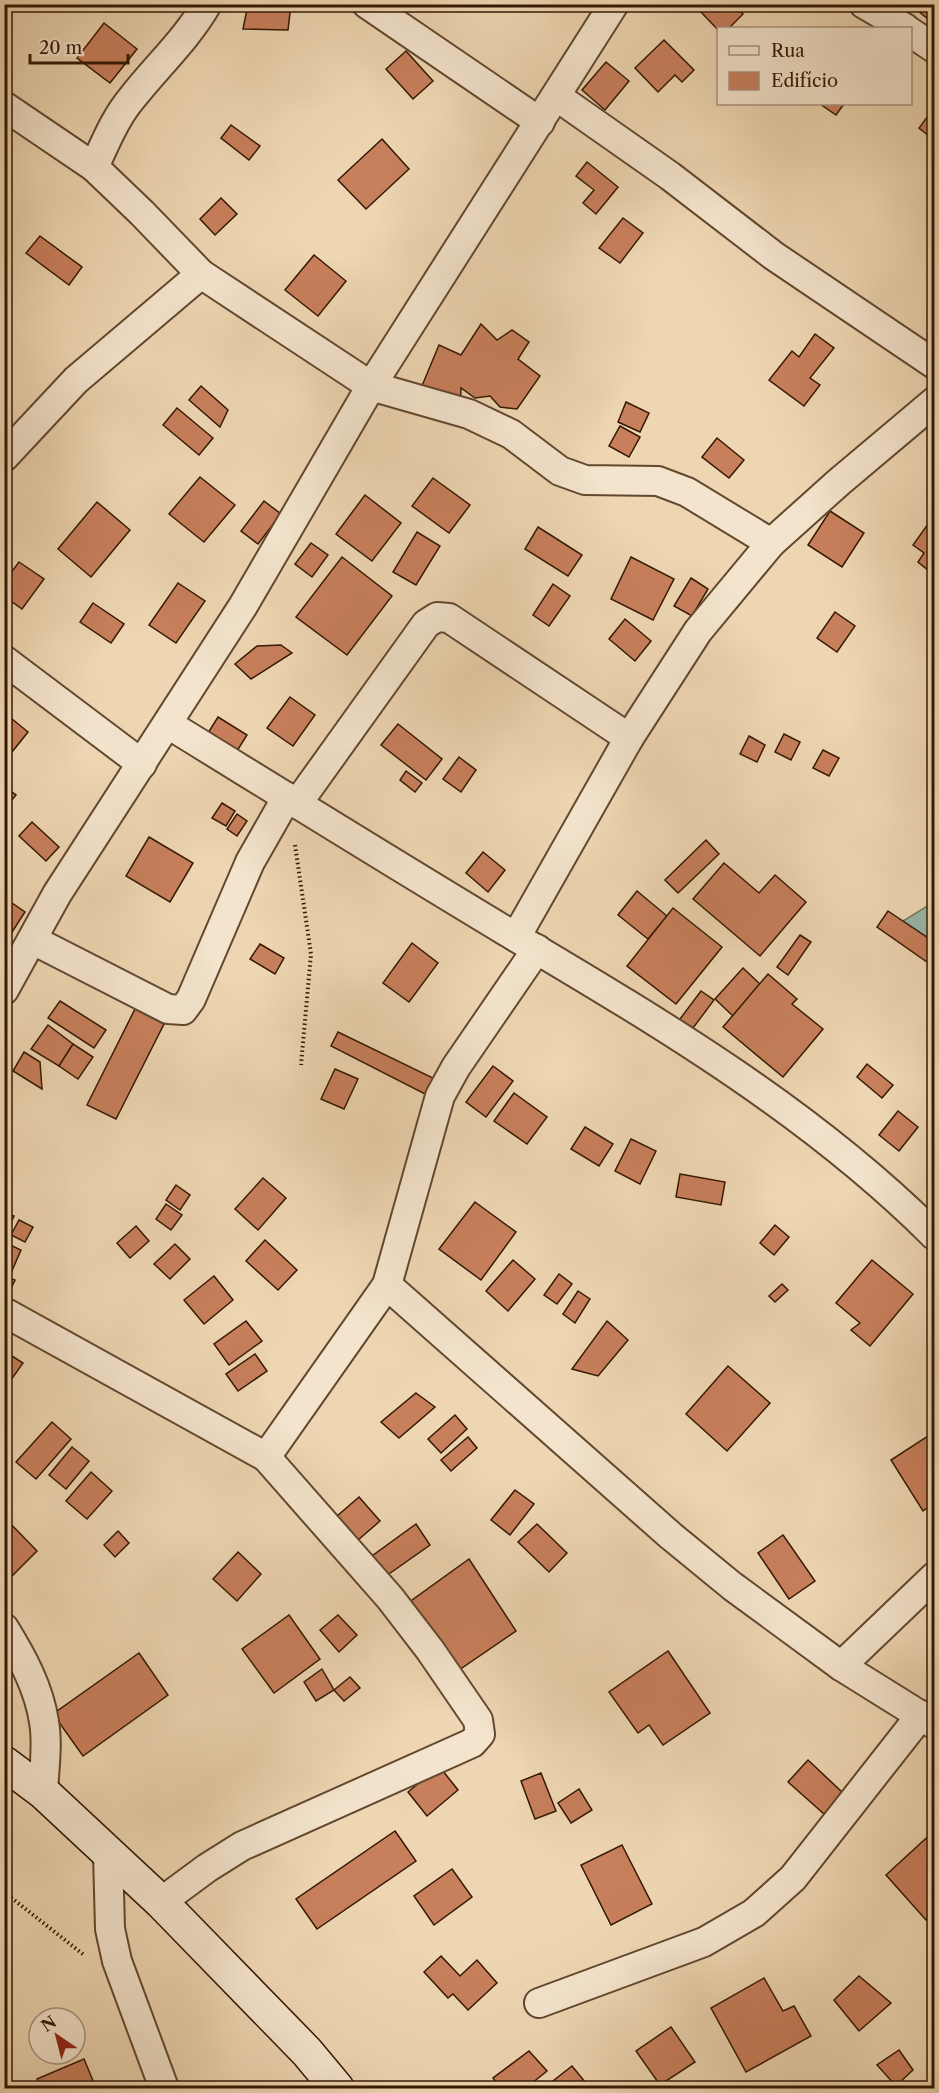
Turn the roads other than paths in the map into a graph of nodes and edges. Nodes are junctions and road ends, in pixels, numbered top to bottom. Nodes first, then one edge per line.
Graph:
1 (207, 4) edge
2 (367, 4) edge
3 (614, 4) edge
4 (872, 7) edge
5 (903, 27) edge
6 (912, 33) edge
7 (934, 48) edge
8 (556, 96) junction
9 (4, 106) edge
10 (540, 122) junction
11 (94, 167) junction
12 (201, 274) junction
13 (934, 364) edge
14 (371, 386) junction
15 (934, 402) edge
16 (4, 457) edge
17 (771, 543) junction
18 (4, 660) edge
19 (168, 724) junction
20 (629, 738) junction
21 (142, 764) junction
22 (292, 800) junction
23 (33, 940) junction
24 (526, 943) junction
25 (4, 990) edge
26 (934, 1235) edge
27 (387, 1285) junction
28 (4, 1312) edge
29 (266, 1457) junction
30 (934, 1577) edge
31 (4, 1628) edge
32 (841, 1666) junction
33 (928, 1720) edge
34 (4, 1763) edge
35 (44, 1792) junction
36 (108, 1854) junction
37 (161, 1902) junction
38 (538, 2002) dead end
39 (164, 2088) edge
40 (337, 2088) edge

1 - 11 street
2 - 10 street
3 - 8 street
4 - 5 street
6 - 7 street
8 - 10 street
8 - 13 street
9 - 11 street
10 - 14 street
11 - 12 street
12 - 14 street
12 - 16 street
14 - 17 street
14 - 19 street
15 - 17 street
17 - 20 street
18 - 21 street
19 - 21 street
19 - 22 street
20 - 22 street
20 - 24 street
21 - 23 street
22 - 23 street
22 - 24 street
23 - 25 street
24 - 26 street
24 - 27 street
27 - 29 street
27 - 32 street
28 - 29 street
29 - 37 street
30 - 32 street
31 - 35 street
32 - 33 street
33 - 38 street
34 - 35 main road
35 - 36 main road
36 - 37 main road
36 - 39 street
37 - 40 main road

